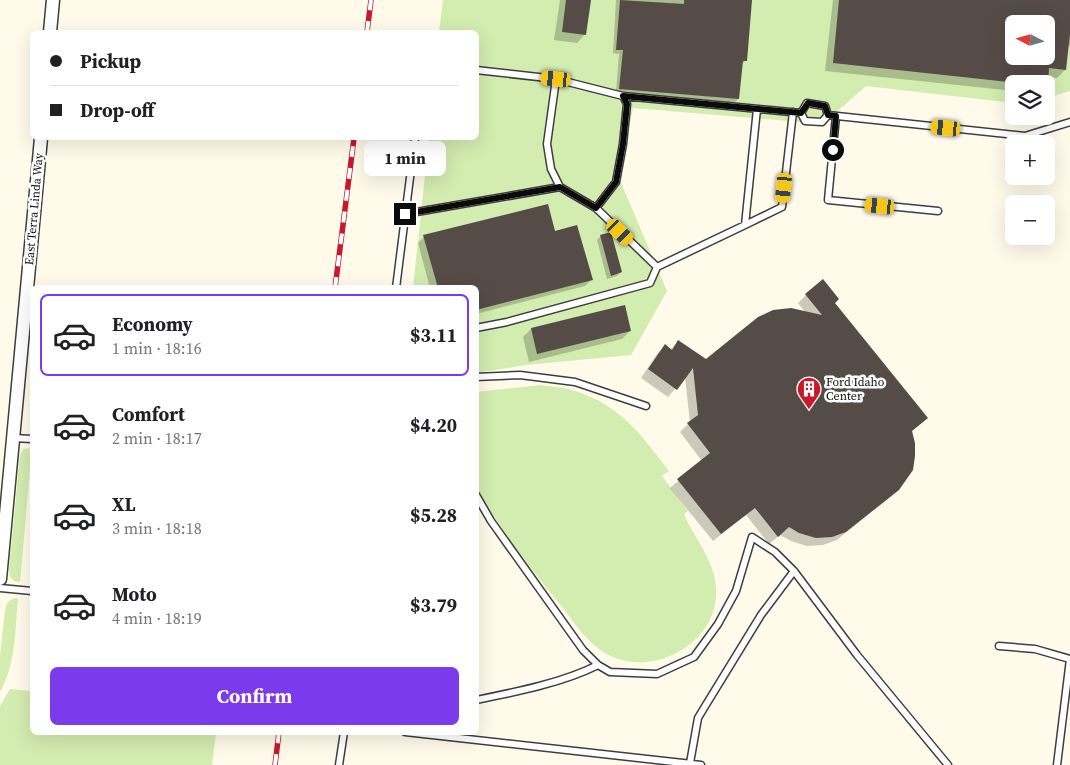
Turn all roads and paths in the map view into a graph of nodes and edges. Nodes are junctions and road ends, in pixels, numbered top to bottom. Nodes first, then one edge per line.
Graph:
1 (53, 0) edge
2 (50, 30) edge
3 (479, 70) edge
4 (556, 79) junction
5 (623, 96) junction
6 (757, 109) junction
7 (793, 112) junction
8 (801, 113) junction
9 (828, 115) junction
10 (836, 116) junction
11 (1070, 122) edge
12 (40, 140) edge
13 (415, 140) edge
14 (560, 187) junction
15 (596, 208) junction
16 (938, 211) dead end
17 (405, 214) junction
18 (745, 225) junction
19 (657, 267) junction
20 (396, 285) edge
21 (479, 327) edge
22 (479, 377) edge
23 (646, 406) dead end
24 (13, 438) junction
25 (30, 439) edge
26 (479, 500) edge
27 (794, 570) junction
28 (0, 579) edge
29 (0, 588) edge
30 (30, 591) edge
31 (999, 646) dead end
32 (1070, 659) edge
33 (598, 665) junction
34 (479, 699) edge
35 (344, 735) edge
36 (430, 735) edge
37 (665, 763) edge
38 (690, 763) junction
39 (340, 765) edge
40 (701, 765) edge
41 (948, 765) edge
42 (1057, 765) edge

1 - 2 street
3 - 4 lane
4 - 5 lane
4 - 14 lane
5 - 6 lane
5 - 15 lane
6 - 7 lane
6 - 18 lane
7 - 8 lane
7 - 18 lane
8 - 9 lane
8 - 9 lane
9 - 10 lane
10 - 11 lane
10 - 16 lane
12 - 24 street, East Terra Linda Way
13 - 17 lane
14 - 15 lane
14 - 17 lane
15 - 19 lane
17 - 20 lane
18 - 19 lane
19 - 21 lane
22 - 23 lane
24 - 25 lane
24 - 28 street, East Terra Linda Way
26 - 33 lane
27 - 33 lane
27 - 38 lane
27 - 41 lane
29 - 30 lane
31 - 32 lane
32 - 42 lane
33 - 34 lane
35 - 39 lane
36 - 37 lane
37 - 38 lane
38 - 40 lane

